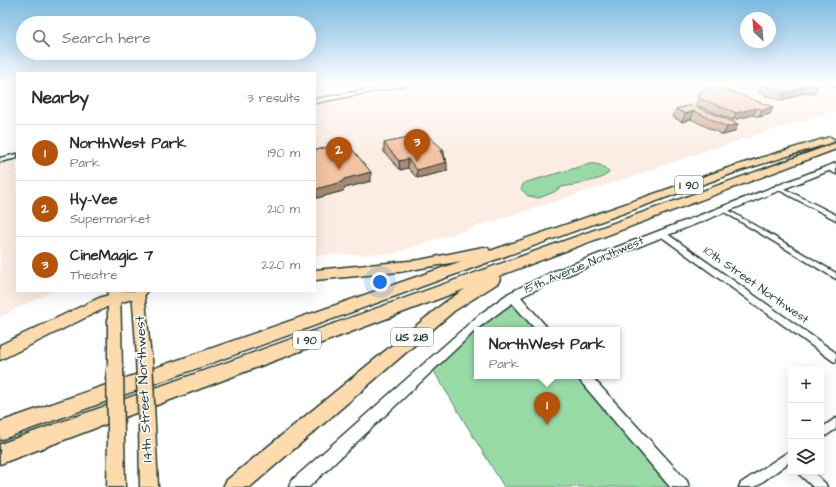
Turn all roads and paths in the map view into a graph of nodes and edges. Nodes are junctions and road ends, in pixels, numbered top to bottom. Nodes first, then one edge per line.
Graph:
1 (836, 132) edge
2 (836, 138) edge
3 (836, 146) edge
4 (836, 152) edge
5 (777, 154) junction
6 (16, 157) edge
7 (2, 158) edge
8 (784, 165) junction
9 (833, 168) edge
10 (777, 187) junction
11 (723, 209) junction
12 (600, 217) junction
13 (836, 218) edge
14 (615, 228) junction
15 (661, 233) junction
16 (316, 275) edge
17 (836, 276) edge
18 (133, 292) edge
19 (139, 292) edge
20 (114, 295) edge
21 (513, 296) junction
22 (540, 327) edge
23 (0, 353) edge
24 (836, 358) edge
25 (587, 379) edge
26 (836, 423) edge
27 (0, 431) edge
28 (824, 432) edge
29 (0, 454) edge
30 (788, 458) edge
31 (808, 475) edge
32 (116, 487) edge
33 (149, 487) edge
34 (234, 487) edge
35 (297, 487) edge
36 (681, 487) edge
37 (745, 487) edge
38 (821, 487) edge

1 - 5 highway
2 - 5 highway, I 90
3 - 8 highway, I 90
4 - 8 highway
5 - 12 highway, I 90
6 - 7 street
8 - 14 highway, I 90
9 - 10 street, 15th Avenue Northwest
10 - 11 street, 15th Avenue Northwest
10 - 13 street
11 - 15 street, 15th Avenue Northwest
11 - 17 street
12 - 16 highway
12 - 27 highway, I 90
14 - 29 highway, I 90
14 - 34 highway, US 218
15 - 21 street, 15th Avenue Northwest
15 - 24 street, 10th Street Northwest
18 - 20 highway
19 - 33 main road, 14th Street Northwest, bridge
20 - 23 highway
20 - 32 main road, 14th Street Northwest, bridge
21 - 22 street
21 - 35 street, 15th Avenue Northwest
25 - 36 street
26 - 28 street
30 - 37 street
31 - 38 street

